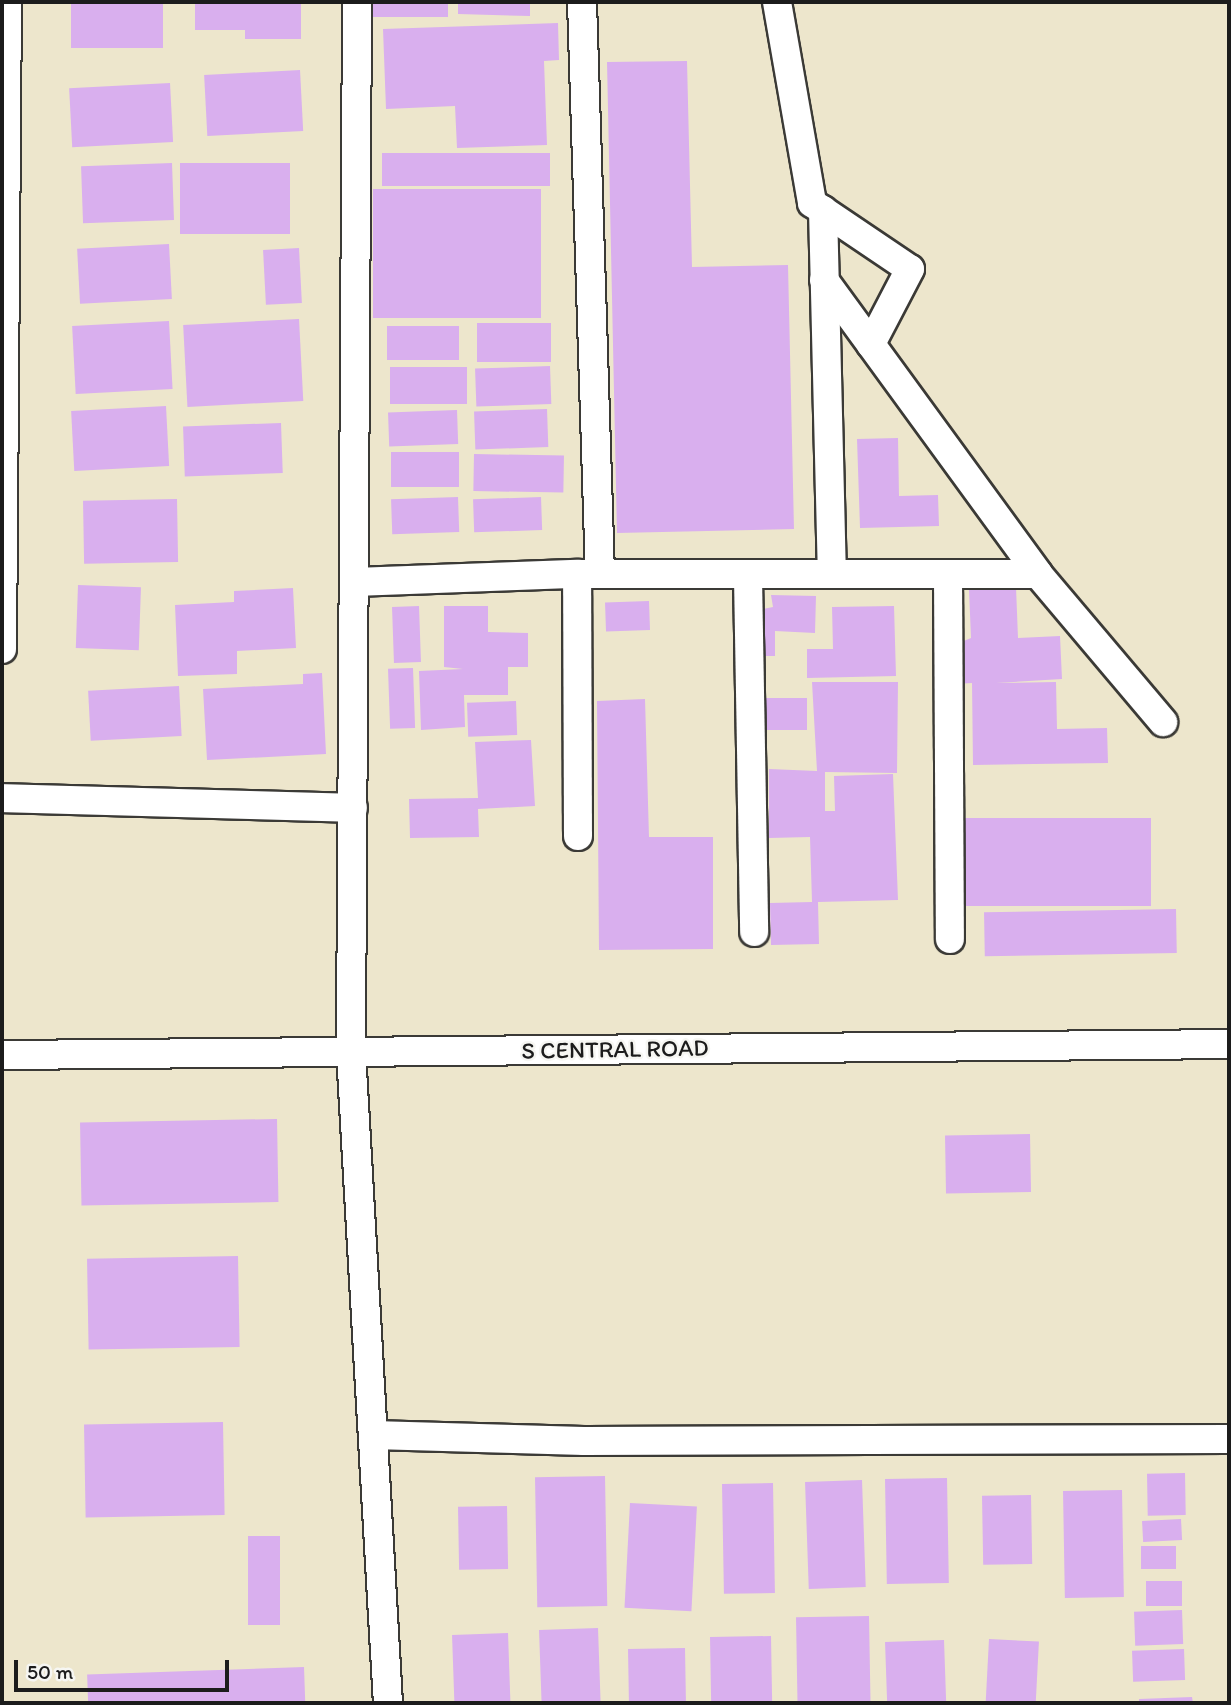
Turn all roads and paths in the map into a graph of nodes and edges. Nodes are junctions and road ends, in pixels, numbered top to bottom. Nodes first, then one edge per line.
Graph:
1 (7, 2) edge
2 (357, 2) edge
3 (582, 2) edge
4 (777, 2) edge
5 (822, 210) junction
6 (824, 280) junction
7 (871, 344) junction
8 (948, 573) junction
9 (1038, 573) junction
10 (589, 574) junction
11 (832, 574) junction
12 (748, 577) junction
13 (355, 582) junction
14 (2, 649) edge
15 (1163, 722) dead end
16 (2, 798) edge
17 (353, 808) junction
18 (578, 836) dead end
19 (754, 932) dead end
20 (950, 939) dead end
21 (1229, 1044) edge
22 (351, 1052) junction
23 (2, 1055) edge
24 (373, 1435) junction
25 (1229, 1439) edge
26 (388, 1703) edge

1 - 14 street
2 - 13 street
3 - 10 street
4 - 5 street
5 - 6 street
5 - 7 street
6 - 7 street
6 - 11 street
7 - 9 street
8 - 9 street
8 - 11 street
8 - 20 street
9 - 15 street
10 - 12 street
10 - 13 street
10 - 18 street
11 - 12 street
12 - 19 street
13 - 17 street
16 - 17 street
17 - 22 street
21 - 22 street, S CENTRAL ROAD
22 - 23 street, S CENTRAL ROAD
22 - 24 street
24 - 25 street
24 - 26 street

